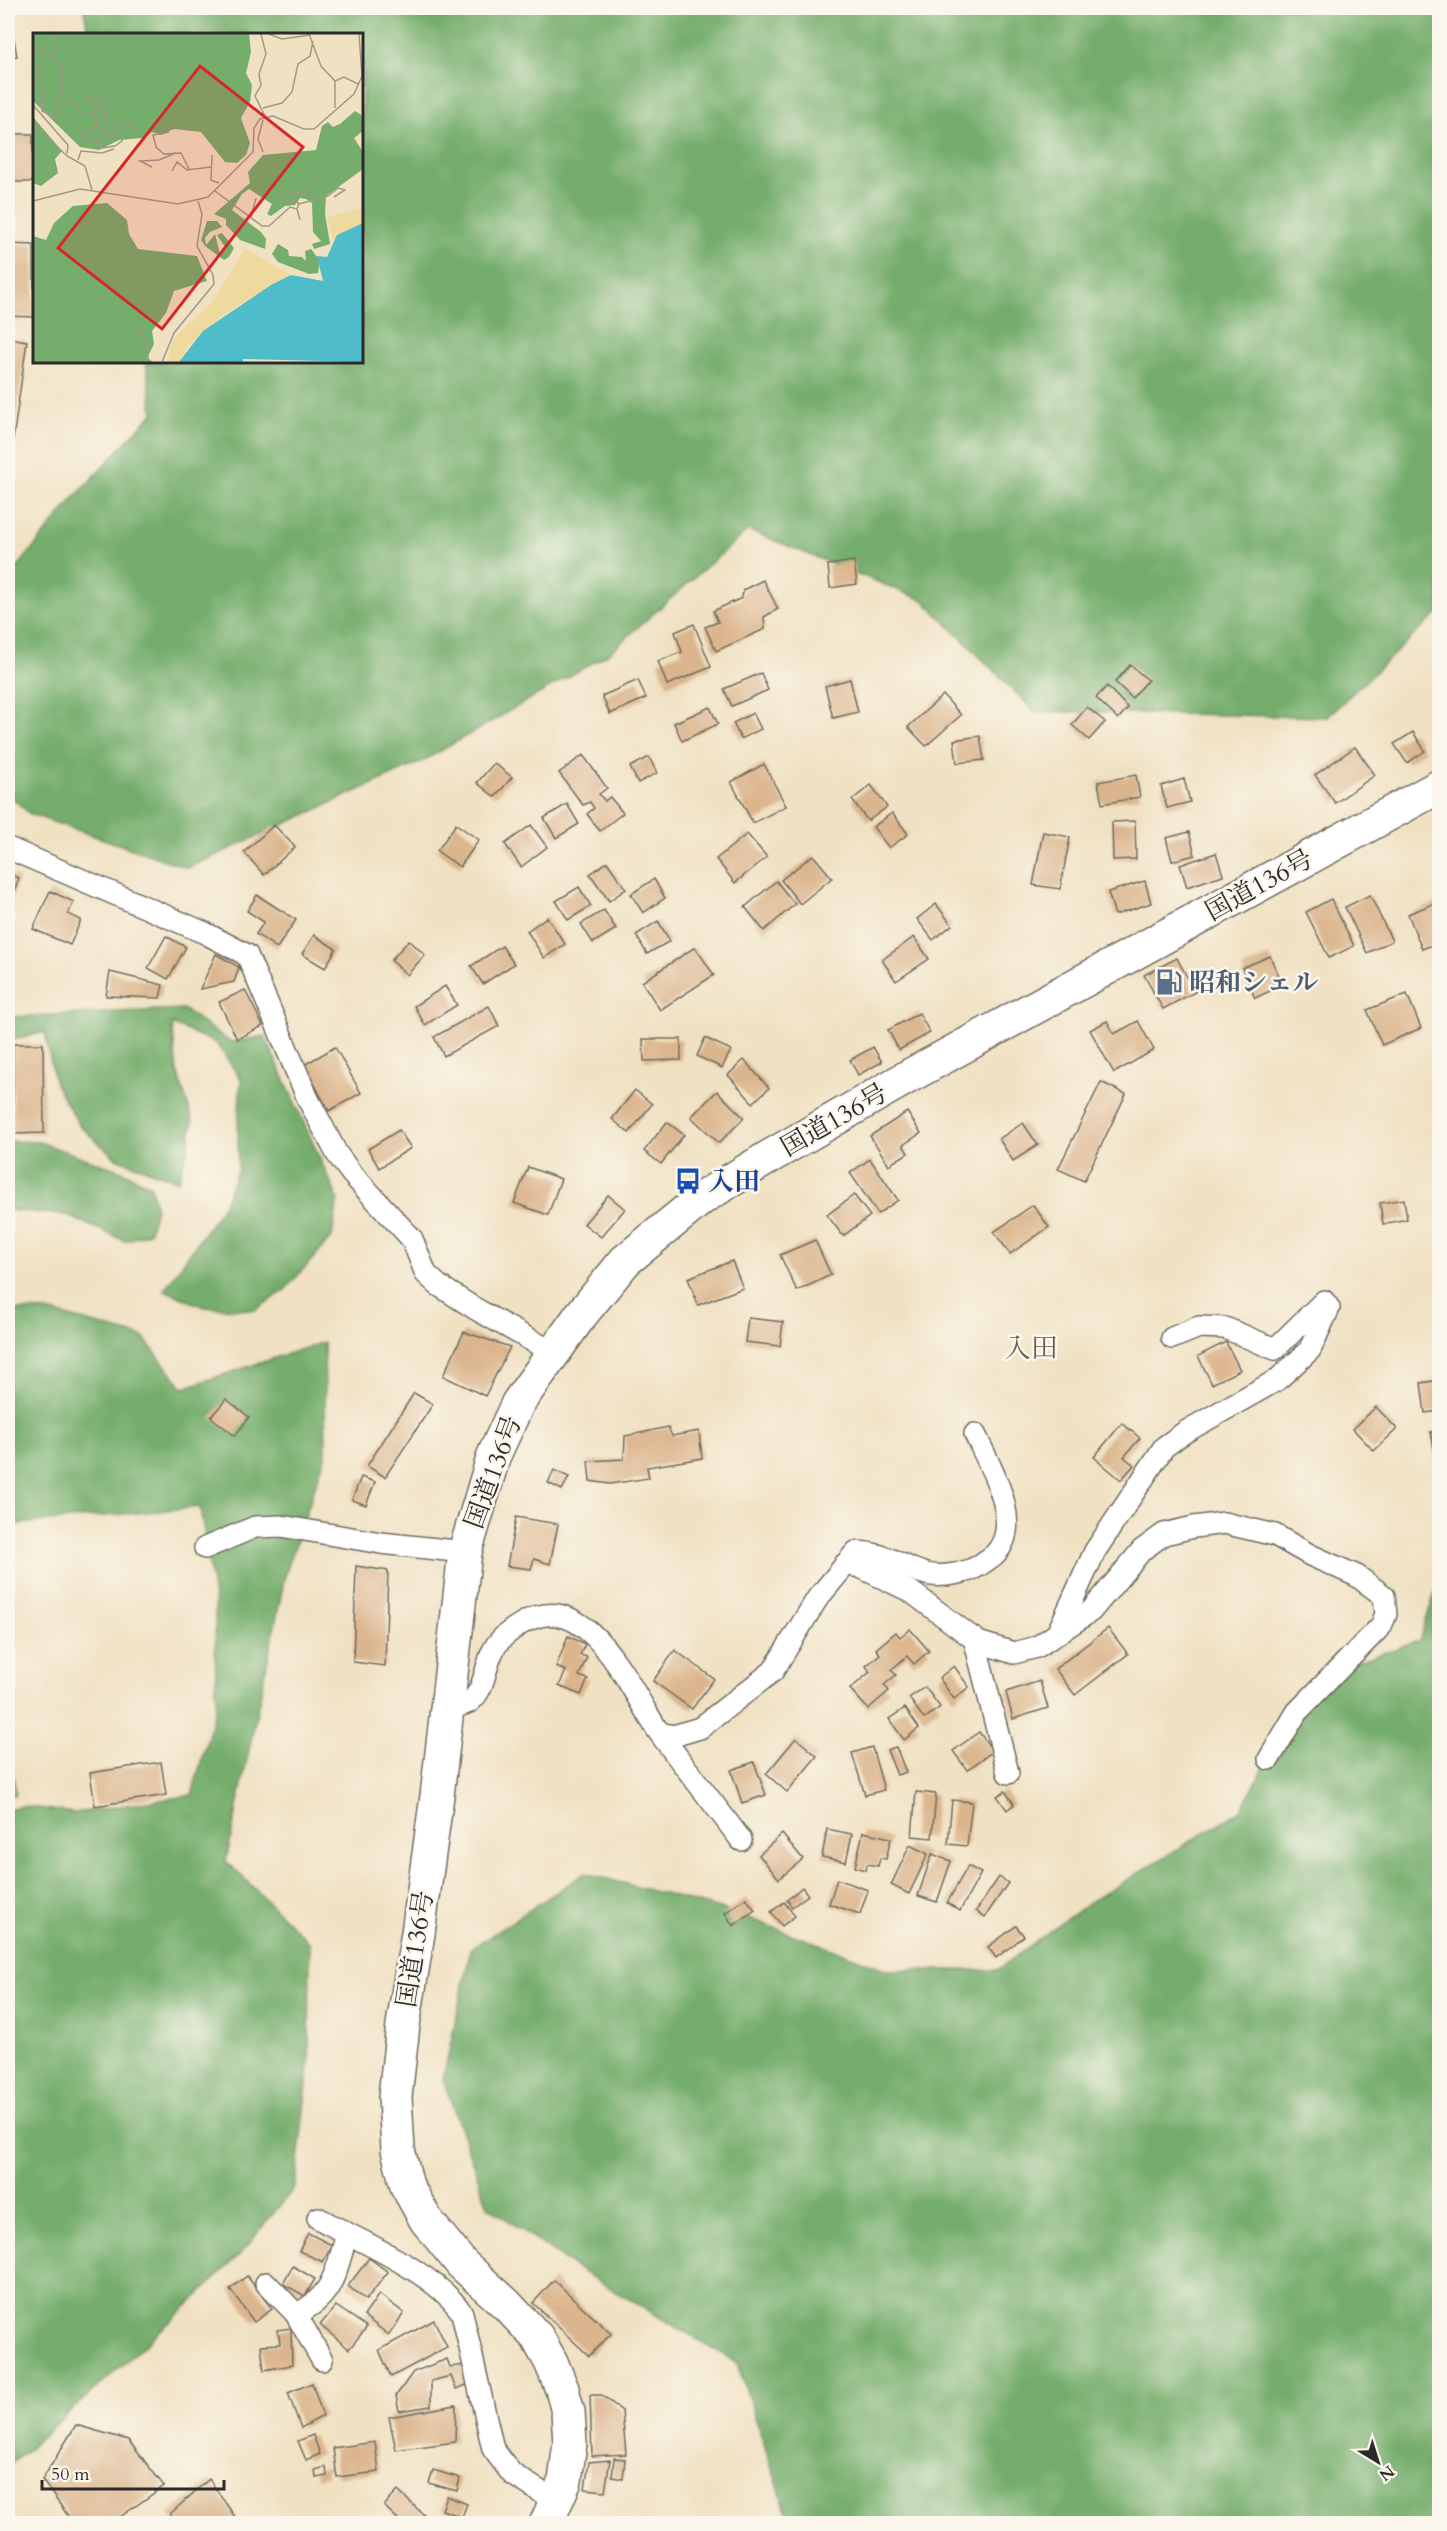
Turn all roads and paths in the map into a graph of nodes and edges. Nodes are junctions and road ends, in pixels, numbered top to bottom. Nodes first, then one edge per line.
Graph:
1 (1440, 786) edge
2 (8, 848) edge
3 (1172, 1338) dead end
4 (554, 1353) junction
5 (975, 1434) dead end
6 (204, 1548) dead end
7 (465, 1552) junction
8 (845, 1564) junction
9 (1057, 1635) junction
10 (974, 1638) junction
11 (447, 1710) junction
12 (660, 1733) junction
13 (1269, 1758) dead end
14 (1008, 1773) dead end
15 (741, 1840) dead end
16 (318, 2217) dead end
17 (347, 2234) junction
18 (266, 2283) dead end
19 (296, 2314) junction
20 (322, 2360) dead end
21 (551, 2512) edge

1 - 4 highway, 国道136号
2 - 4 street
3 - 9 street
4 - 7 highway, 国道136号
5 - 8 street
6 - 7 street
7 - 11 highway, 国道136号
8 - 10 street
8 - 12 street
9 - 10 street
9 - 13 street
10 - 14 street
11 - 12 street
11 - 21 highway, 国道136号
12 - 15 street
16 - 17 street
17 - 19 street
17 - 21 street
18 - 19 street
19 - 20 street

